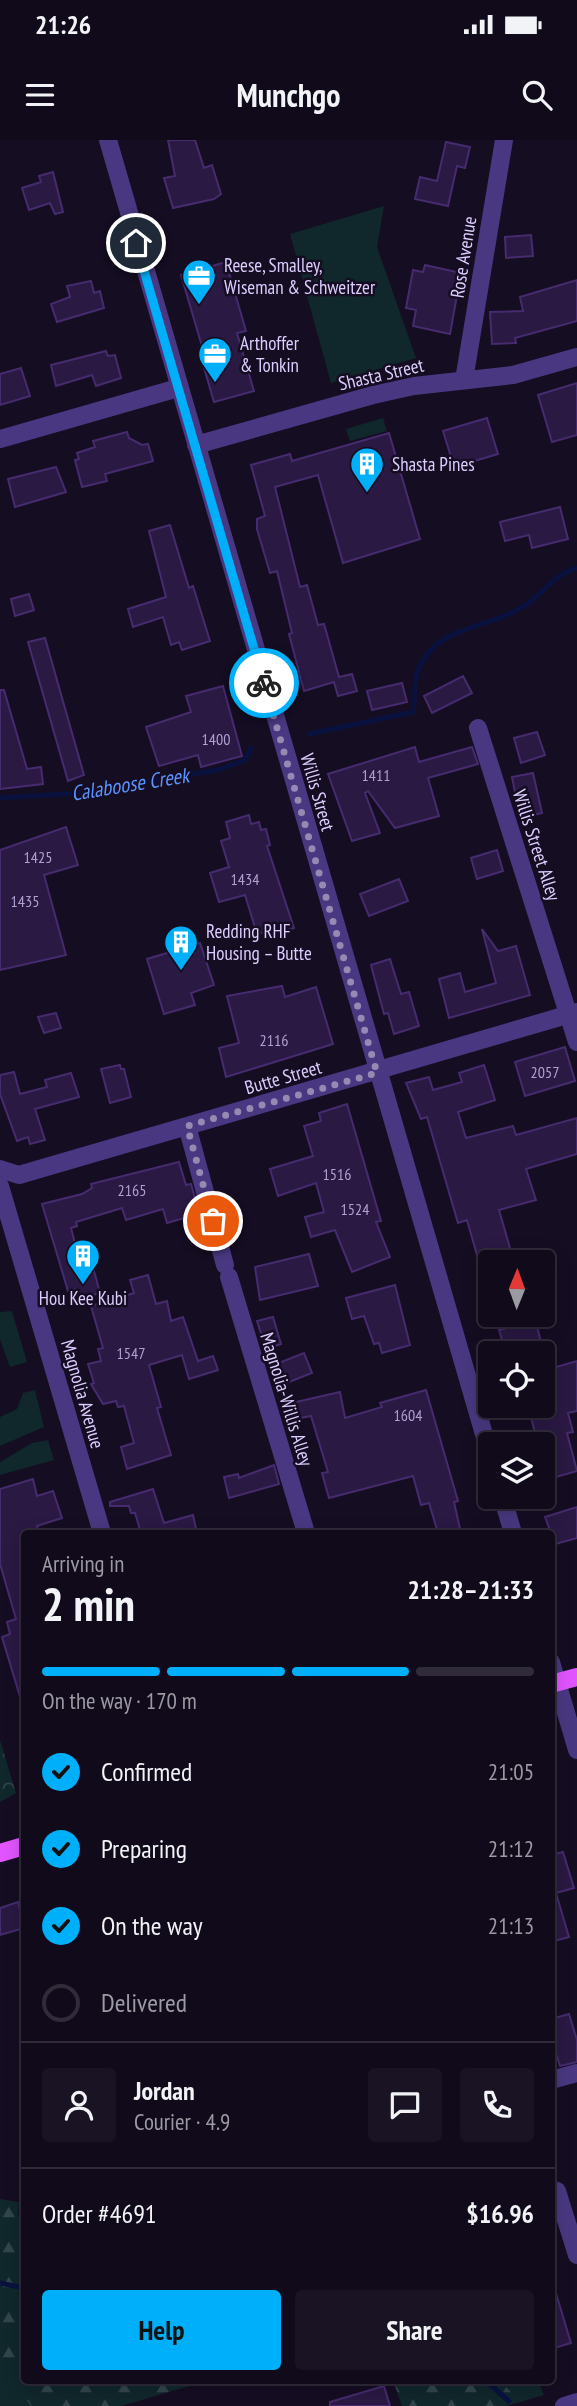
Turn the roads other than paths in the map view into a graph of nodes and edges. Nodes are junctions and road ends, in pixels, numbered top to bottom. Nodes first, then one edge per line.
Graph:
1 (108, 140) edge
2 (504, 140) edge
3 (577, 357) edge
4 (464, 380) junction
5 (178, 388) junction
6 (0, 439) edge
7 (196, 445) junction
8 (478, 728) dead end
9 (573, 1014) edge
10 (577, 1042) edge
11 (377, 1073) junction
12 (187, 1126) junction
13 (0, 1169) edge
14 (0, 1186) edge
15 (483, 1432) edge
16 (506, 1509) edge
17 (101, 1530) edge
18 (305, 1530) edge
19 (512, 1530) edge
20 (577, 1676) edge
21 (555, 1684) edge
22 (555, 1687) edge
23 (577, 1750) edge
24 (21, 1847) edge
25 (0, 1853) edge
26 (577, 2073) edge
27 (555, 2079) edge
28 (557, 2191) dead end
29 (577, 2255) edge
30 (577, 2402) edge
31 (564, 2406) edge

1 - 5 street, Willis Street
2 - 4 street, Rose Avenue
3 - 4 street, Shasta Street
4 - 7 street, Shasta Street
5 - 6 street
5 - 7 street, Willis Street
7 - 11 street, Willis Street
8 - 9 street, Willis Street Alley
9 - 10 street, Willis Street Alley
9 - 11 street, Butte Street
11 - 12 street, Butte Street
11 - 15 street, Willis Street
12 - 13 street, Butte Street
12 - 18 street, Magnolia-Willis Alley
14 - 17 street, Magnolia Avenue
16 - 19 street
20 - 21 main road
22 - 23 street
24 - 25 main road
26 - 27 street
28 - 29 street
30 - 31 street

